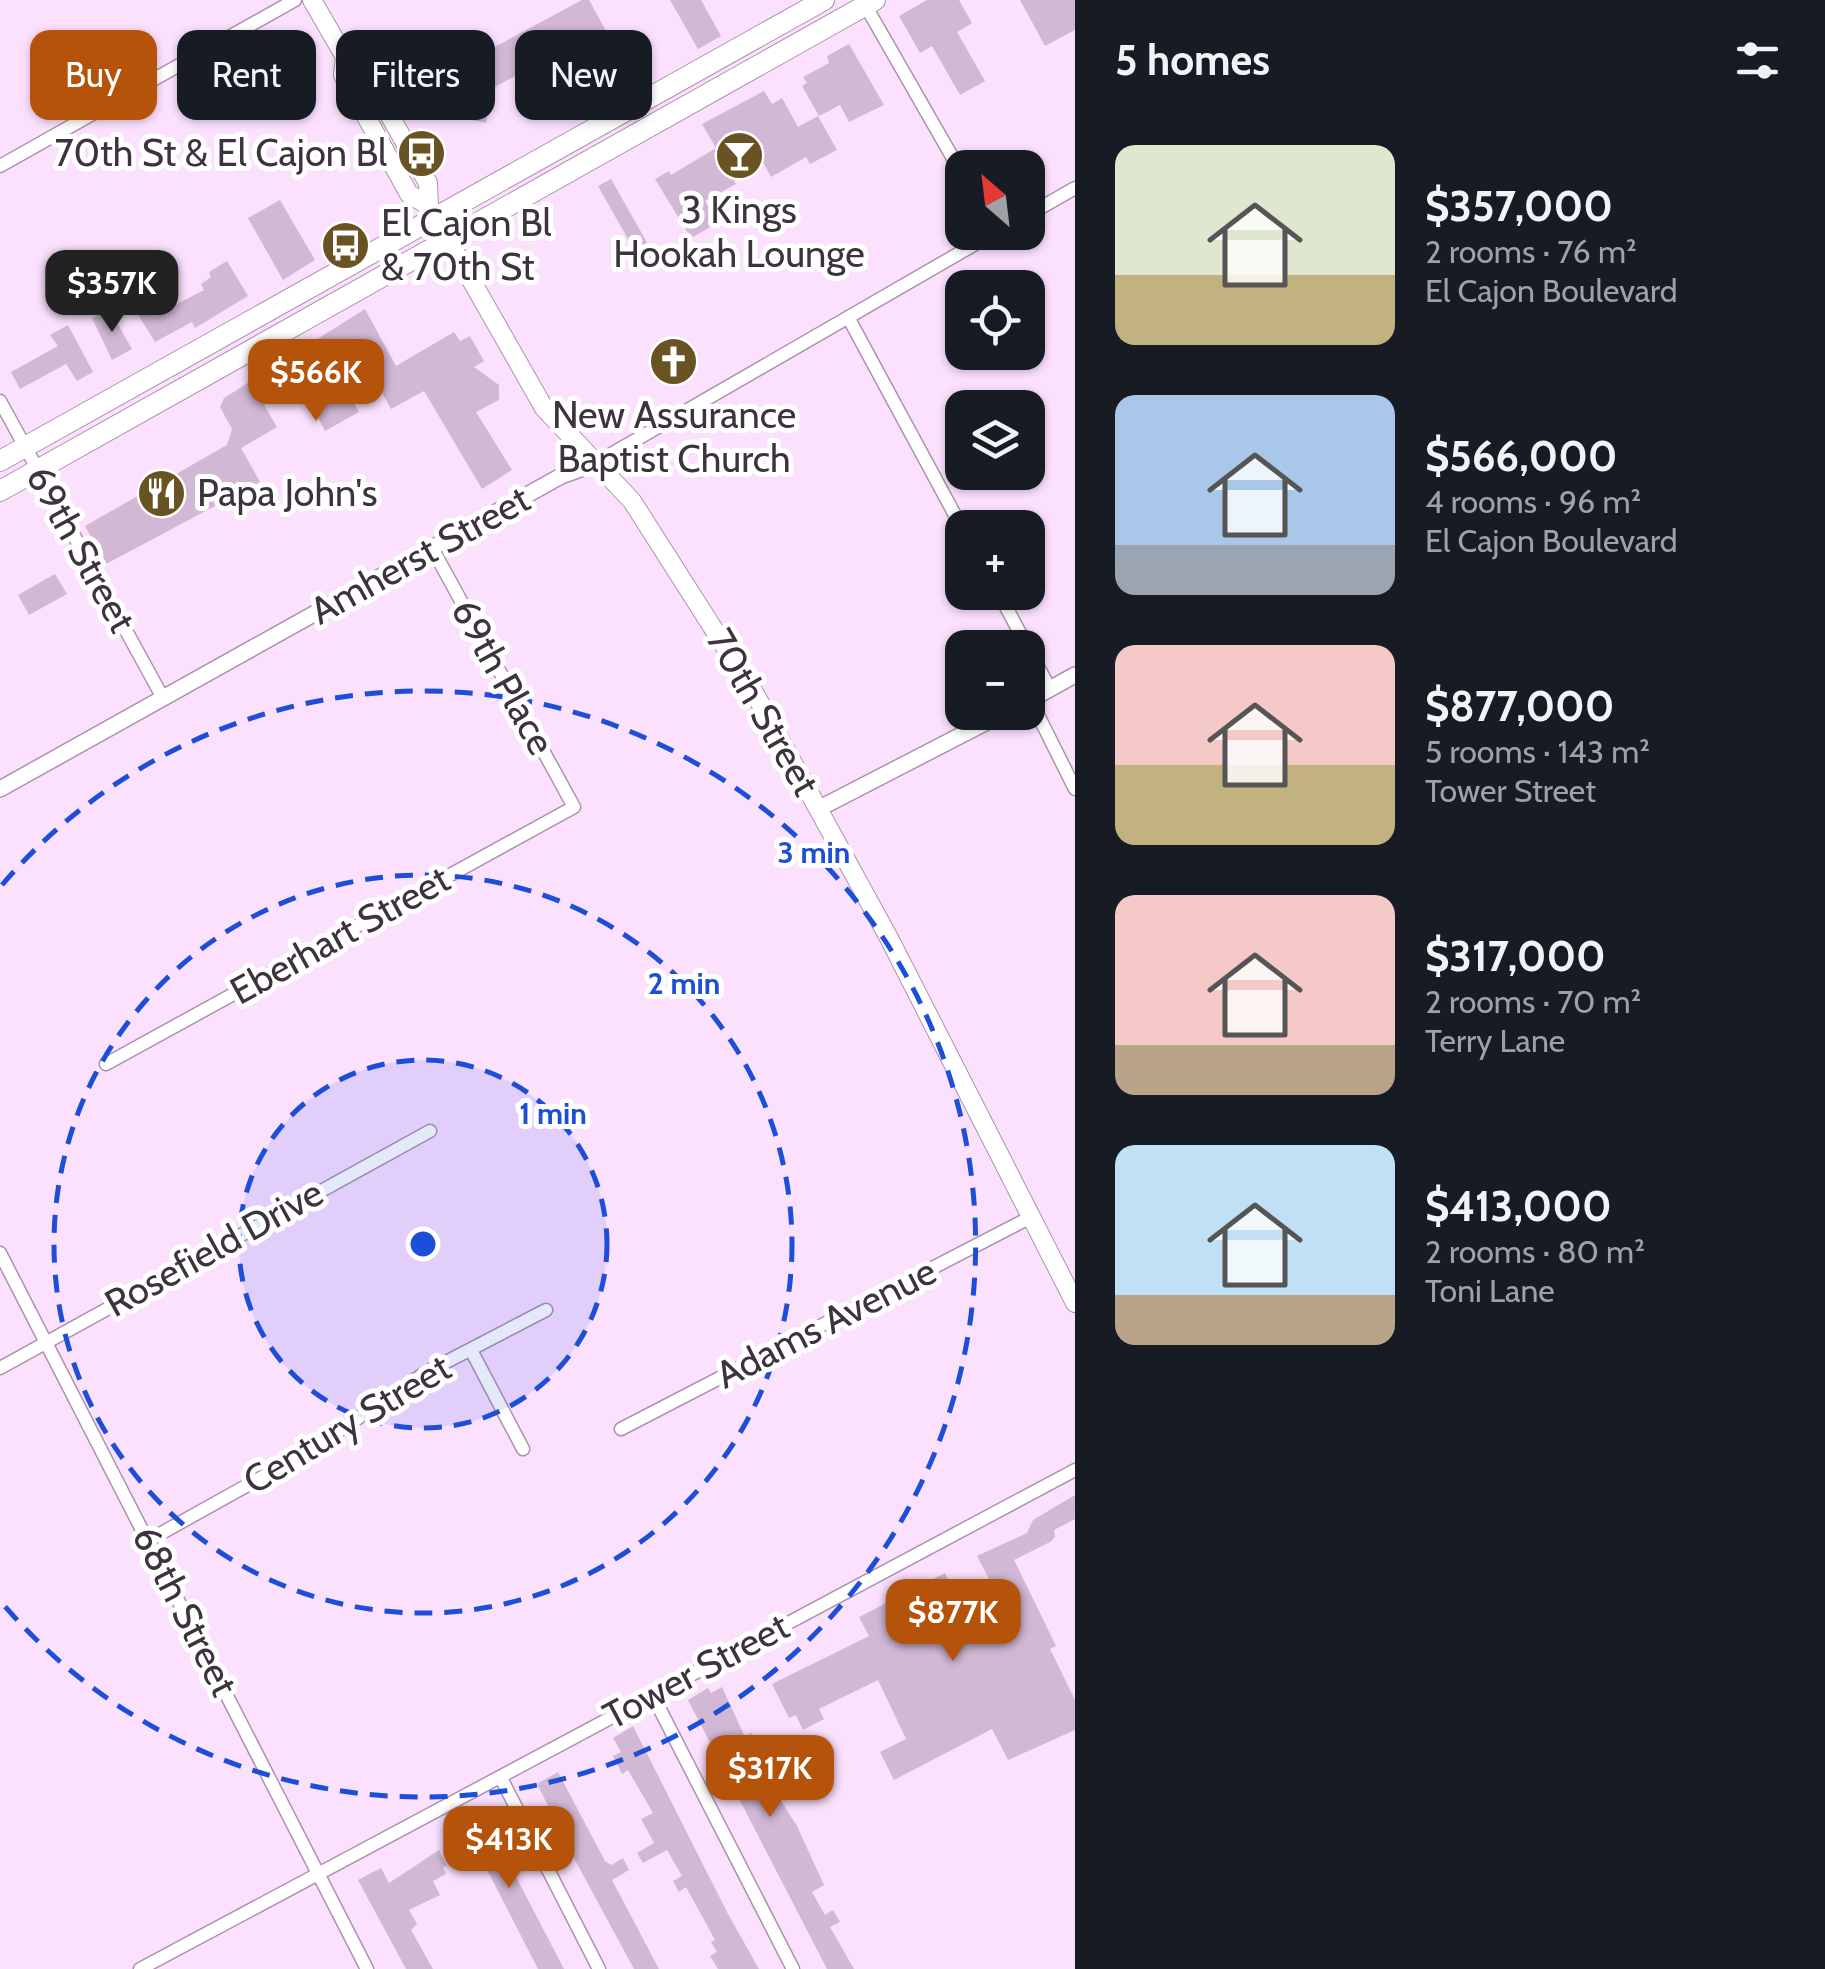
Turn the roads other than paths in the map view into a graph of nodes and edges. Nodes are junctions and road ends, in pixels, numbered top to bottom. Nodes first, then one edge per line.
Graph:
1 (295, 0) edge
2 (312, 0) edge
3 (824, 0) edge
4 (867, 2) edge
5 (949, 150) edge
6 (0, 166) edge
7 (1075, 188) edge
8 (1045, 205) edge
9 (432, 212) junction
10 (448, 241) junction
11 (966, 250) edge
12 (848, 318) junction
13 (0, 401) edge
14 (25, 446) junction
15 (0, 460) edge
16 (594, 464) junction
17 (38, 470) junction
18 (0, 491) edge
19 (952, 510) edge
20 (432, 548) junction
21 (1008, 610) edge
22 (1075, 676) edge
23 (1050, 688) junction
24 (1045, 691) edge
25 (162, 698) junction
26 (971, 730) edge
27 (1045, 730) edge
28 (0, 788) edge
29 (1075, 789) edge
30 (574, 806) joint
31 (820, 808) junction
32 (106, 1064) dead end
33 (430, 1131) dead end
34 (1030, 1217) junction
35 (0, 1253) edge
36 (1075, 1303) edge
37 (546, 1310) dead end
38 (45, 1341) junction
39 (470, 1350) junction
40 (0, 1368) edge
41 (621, 1429) dead end
42 (523, 1449) dead end
43 (1075, 1470) edge
44 (148, 1540) junction
45 (652, 1694) junction
46 (501, 1778) junction
47 (319, 1876) junction
48 (140, 1969) edge
49 (367, 1969) edge
50 (599, 1969) edge
51 (793, 1969) edge

1 - 6 street
2 - 9 main road, 70th Street
3 - 9 main road
4 - 5 street
4 - 10 main road
7 - 8 street
9 - 10 main road, 70th Street
9 - 14 main road
10 - 16 main road, 70th Street
10 - 17 main road
11 - 12 street, Amherst Street
12 - 16 street, Amherst Street
12 - 19 street
13 - 14 street, 69th Street
14 - 15 main road
14 - 17 street, 69th Street
16 - 20 street, Amherst Street
16 - 31 main road, 70th Street
17 - 18 main road
17 - 25 street, 69th Street
20 - 25 street, Amherst Street
20 - 30 street, 69th Place
21 - 23 street
22 - 23 street
23 - 24 street
25 - 28 street, Amherst Street
26 - 31 street
27 - 29 street
30 - 32 street, Eberhart Street
31 - 34 main road, 70th Street
33 - 38 street, Rosefield Drive
34 - 36 main road, 70th Street
34 - 41 street, Adams Avenue
35 - 38 street, 68th Street
37 - 39 street, Century Street
38 - 40 street, Rosefield Drive
38 - 44 street, 68th Street
39 - 42 street
39 - 44 street, Century Street
43 - 45 street, Tower Street
44 - 47 street, 68th Street
45 - 46 street, Tower Street
45 - 51 street
46 - 47 street, Tower Street
46 - 50 street
47 - 48 street, Tower Street
47 - 49 street, 68th Street

